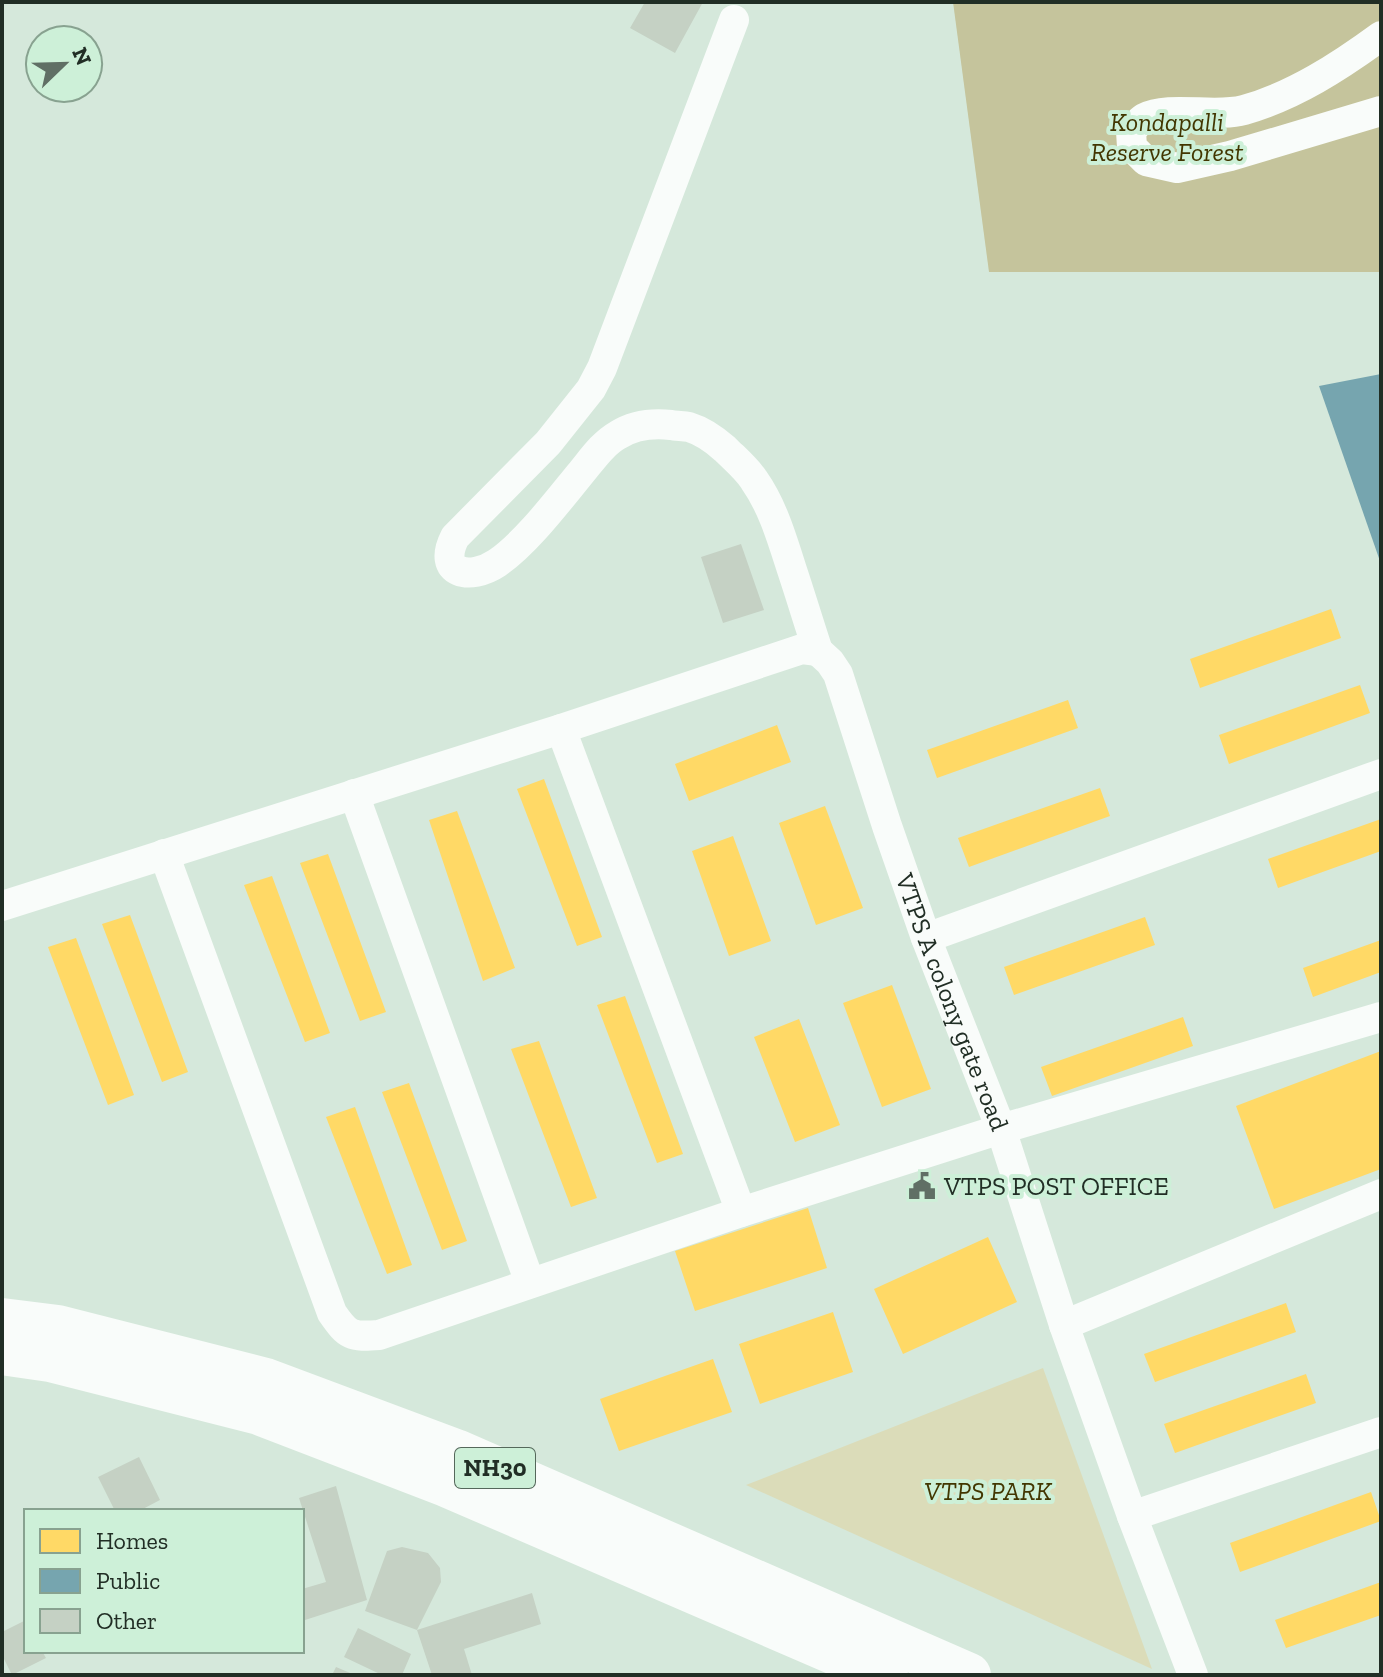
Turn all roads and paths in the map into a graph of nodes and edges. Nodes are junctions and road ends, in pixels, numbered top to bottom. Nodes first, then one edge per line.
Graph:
1 (734, 20) dead end
2 (1381, 36) edge
3 (1381, 111) edge
4 (818, 651) junction
5 (561, 729) junction
6 (1381, 774) edge
7 (354, 794) junction
8 (164, 854) junction
9 (2, 906) edge
10 (926, 938) junction
11 (1381, 1017) edge
12 (1001, 1129) junction
13 (1381, 1194) edge
14 (741, 1212) junction
15 (530, 1283) junction
16 (2, 1320) edge
17 (1064, 1325) junction
18 (2, 1353) edge
19 (1381, 1432) edge
20 (1132, 1516) junction
21 (886, 1675) edge
22 (969, 1675) edge
23 (1193, 1675) edge

1 - 4 street, VTPS A colony gate road
2 - 3 street
4 - 5 street
4 - 10 street, VTPS A colony gate road
5 - 7 street
5 - 14 street
6 - 10 street
7 - 8 street
7 - 15 street
8 - 9 street
8 - 15 street
10 - 12 street, VTPS A colony gate road
11 - 12 street
12 - 14 street
12 - 17 street, VTPS A colony gate road
13 - 17 street
14 - 15 street
16 - 22 highway, NH30
17 - 20 street, VTPS A colony gate road
18 - 21 highway, NH30
19 - 20 street
20 - 23 street, VTPS A colony gate road

